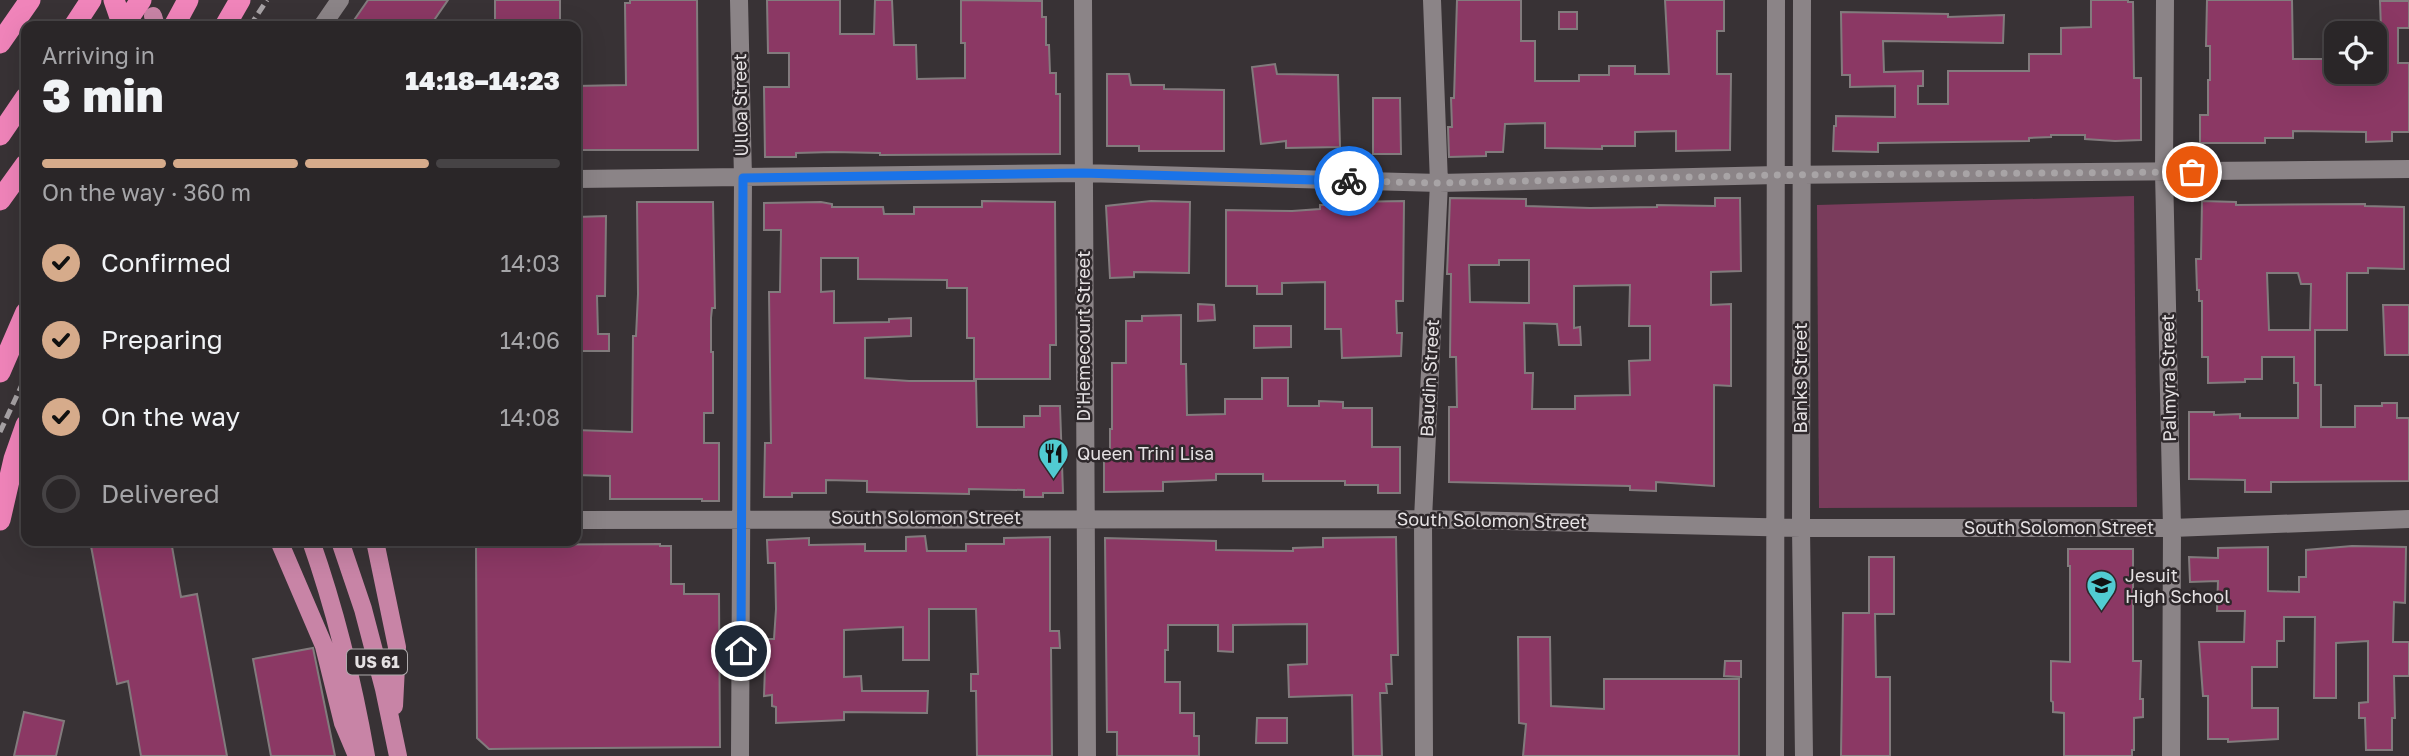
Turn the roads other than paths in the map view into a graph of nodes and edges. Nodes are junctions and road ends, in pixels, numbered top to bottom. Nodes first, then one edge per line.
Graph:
1 (30, 0) edge
2 (91, 0) edge
3 (114, 0) edge
4 (188, 0) edge
5 (203, 0) edge
6 (240, 0) edge
7 (340, 0) edge
8 (739, 0) edge
9 (1083, 0) edge
10 (1432, 0) edge
11 (1776, 0) edge
12 (1802, 0) edge
13 (2165, 0) edge
14 (149, 11) edge
15 (77, 21) edge
16 (121, 21) edge
17 (132, 21) edge
18 (177, 21) edge
19 (193, 21) edge
20 (228, 21) edge
21 (325, 21) edge
22 (0, 43) edge
23 (21, 104) edge
24 (0, 135) edge
25 (2409, 169) edge
26 (21, 171) edge
27 (2164, 172) junction
28 (1083, 173) junction
29 (1777, 175) junction
30 (1801, 175) junction
31 (581, 178) edge
32 (743, 178) junction
33 (1438, 183) junction
34 (0, 201) edge
35 (21, 324) edge
36 (0, 372) edge
37 (21, 439) edge
38 (1085, 518) junction
39 (741, 519) junction
40 (1423, 519) junction
41 (2409, 519) edge
42 (0, 520) edge
43 (581, 520) edge
44 (1776, 527) junction
45 (1801, 528) junction
46 (2172, 528) junction
47 (281, 546) edge
48 (313, 546) edge
49 (342, 546) edge
50 (376, 546) edge
51 (392, 729) junction
52 (357, 756) edge
53 (366, 756) edge
54 (398, 756) edge
55 (405, 756) edge
56 (740, 756) edge
57 (1087, 756) edge
58 (1424, 756) edge
59 (1775, 756) edge
60 (1804, 756) edge
61 (2171, 756) edge

1 - 22 highway
2 - 15 highway
3 - 16 highway
4 - 18 highway
5 - 19 highway
6 - 20 highway
7 - 21 street
8 - 32 street, Ulloa Street
9 - 28 street, D'Hemecourt Street
10 - 33 street, Baudin Street
11 - 29 street, Banks Street
12 - 30 street, Banks Street
13 - 27 street, Palmyra Street
14 - 17 highway
23 - 24 highway
25 - 27 street
26 - 34 highway
27 - 30 street
27 - 46 street, Palmyra Street
28 - 32 street
28 - 33 street
28 - 38 street, D'Hemecourt Street
29 - 30 street
29 - 33 street
29 - 44 street, Banks Street
30 - 45 street, Banks Street
31 - 32 street
32 - 39 street, Ulloa Street
33 - 40 street, Baudin Street
35 - 36 highway
37 - 42 highway
38 - 39 street, South Solomon Street
38 - 40 street, South Solomon Street
38 - 57 street, D'Hemecourt Street
39 - 43 street, South Solomon Street
39 - 56 street, Ulloa Street
40 - 44 street, South Solomon Street
40 - 58 street, Baudin Street
41 - 46 street, South Solomon Street
44 - 45 street, South Solomon Street
44 - 59 street, Banks Street
45 - 46 street, South Solomon Street
45 - 60 street, Banks Street
46 - 61 street, Palmyra Street
47 - 52 main road
48 - 53 main road, US 61
49 - 51 main road, US 61
50 - 51 main road
51 - 54 main road, US 61
51 - 55 main road

